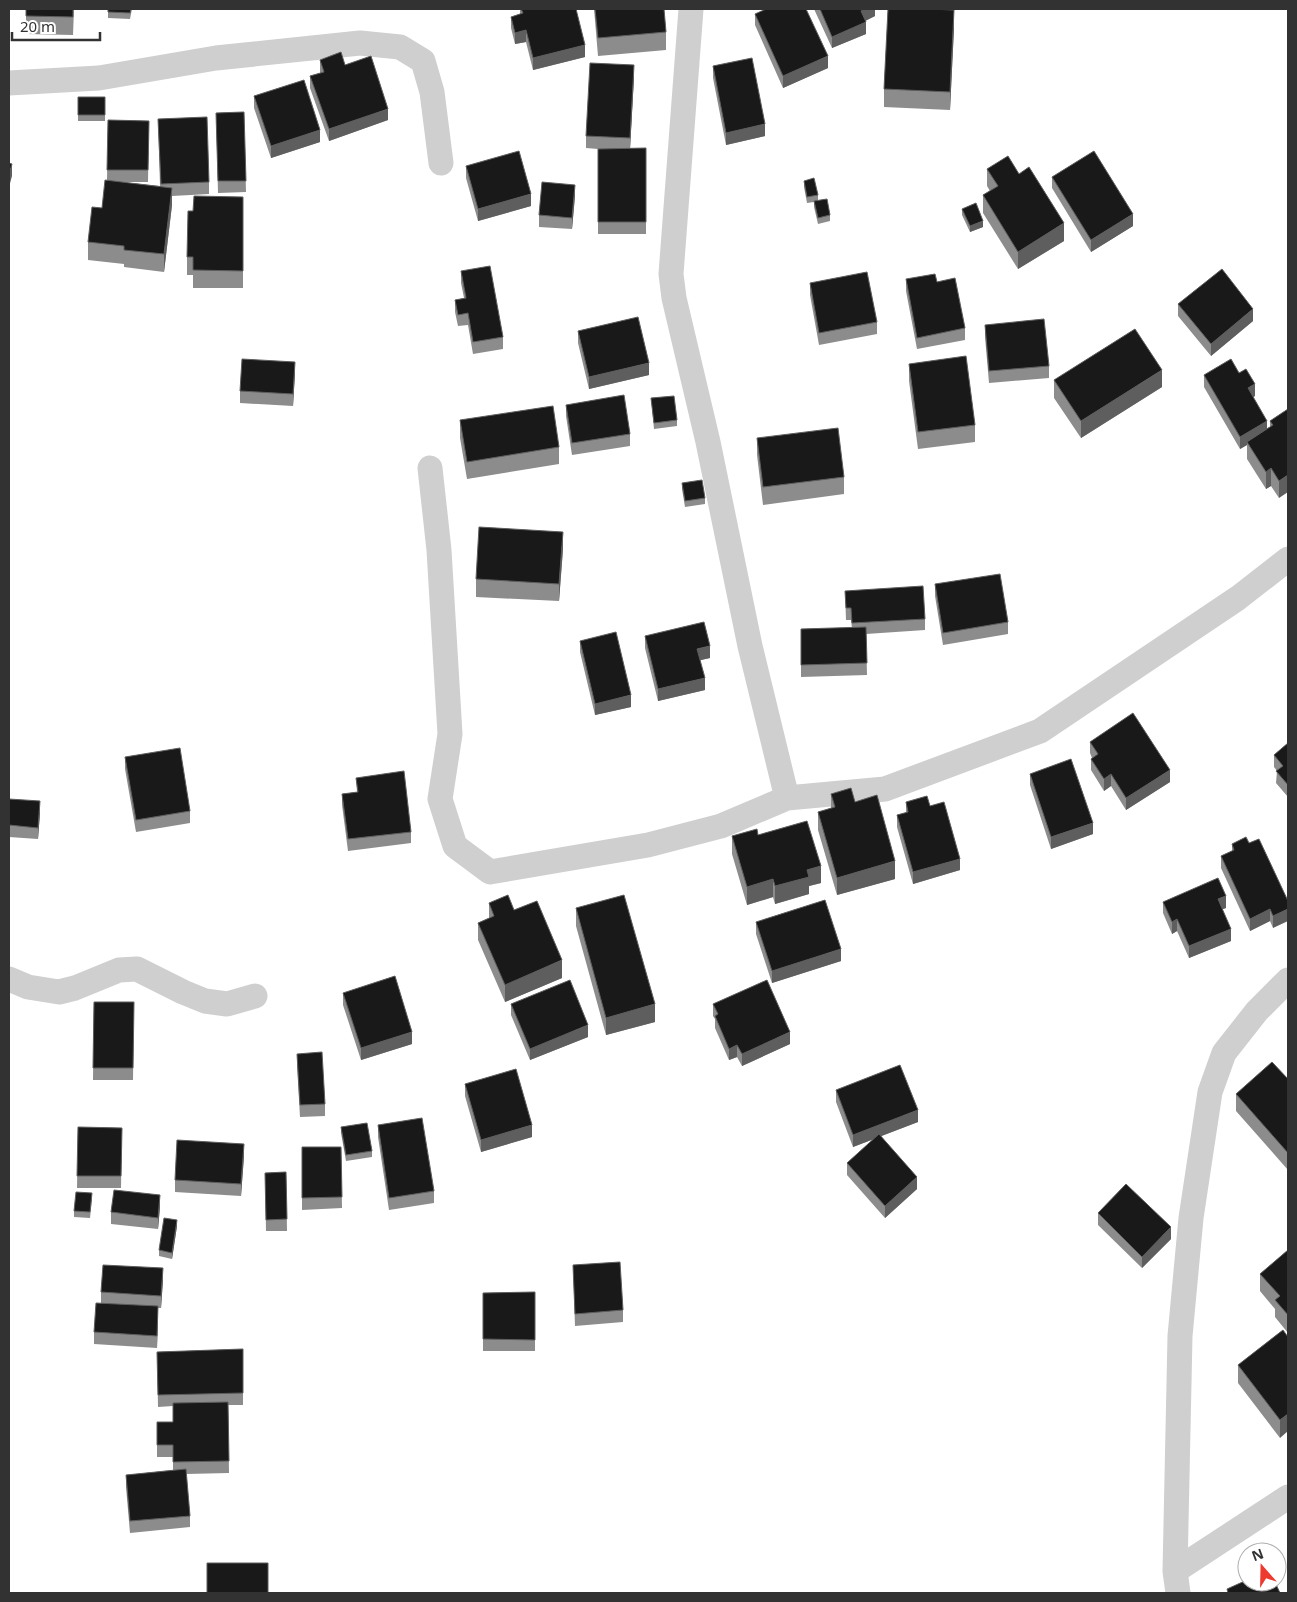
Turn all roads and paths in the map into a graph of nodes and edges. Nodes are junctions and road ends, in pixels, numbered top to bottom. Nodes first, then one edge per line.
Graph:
1 (691, 9) edge
2 (9, 83) edge
3 (441, 164) dead end
4 (430, 468) dead end
5 (1288, 559) edge
6 (787, 798) junction
7 (9, 979) edge
8 (1288, 980) edge
9 (255, 996) dead end
10 (1288, 1496) edge
11 (1176, 1582) edge

1 - 6 street
2 - 3 street
4 - 6 street
5 - 6 street
7 - 9 street
8 - 11 street
10 - 11 street

